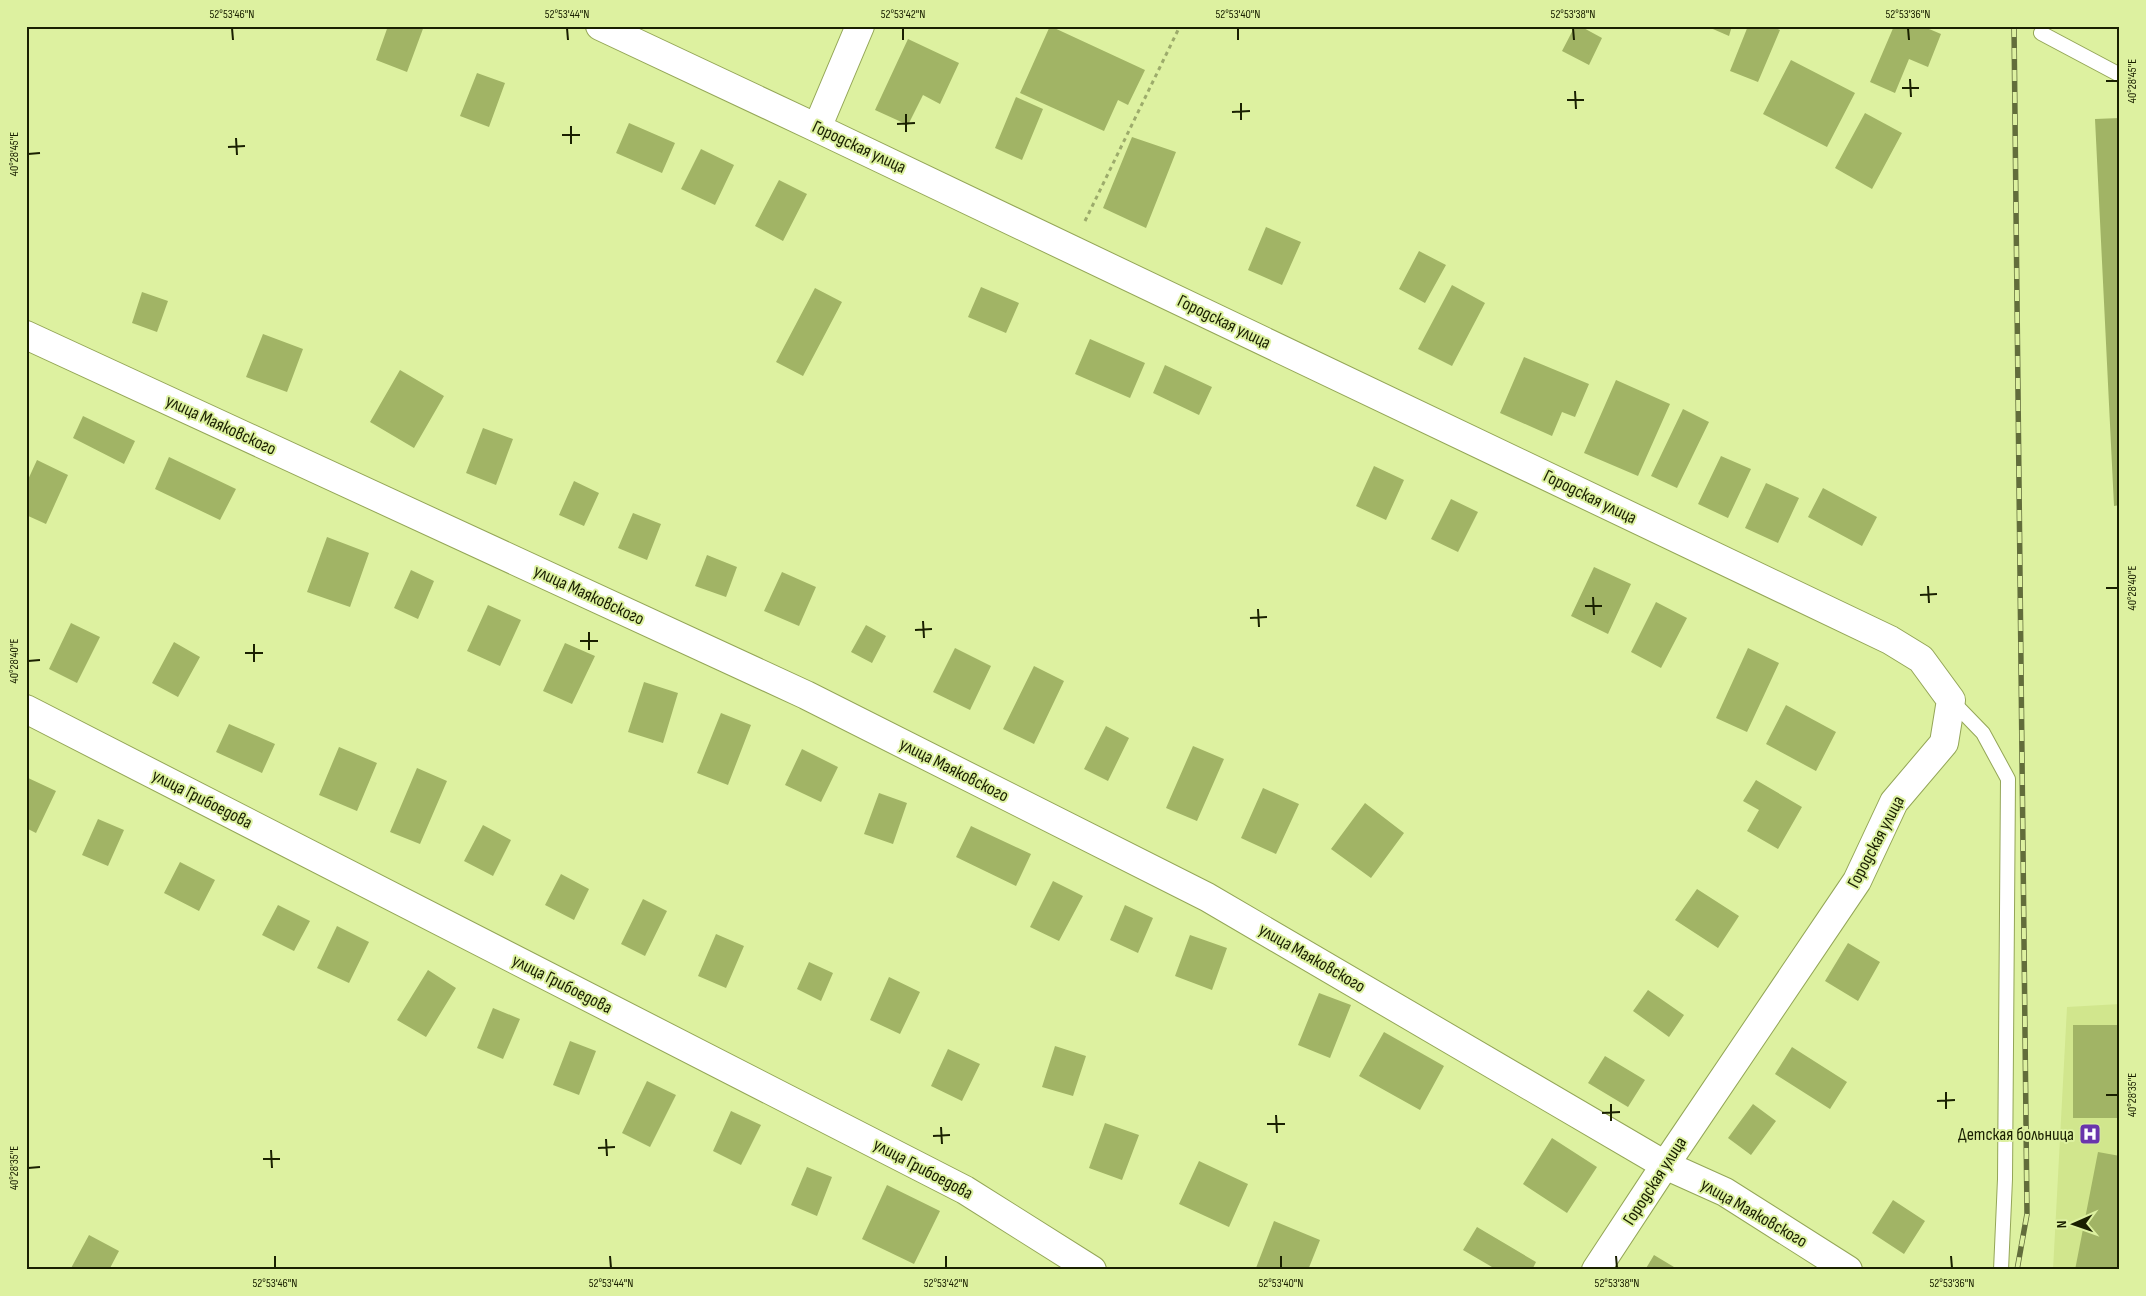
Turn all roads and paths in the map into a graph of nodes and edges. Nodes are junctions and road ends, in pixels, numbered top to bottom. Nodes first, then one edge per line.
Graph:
1 (600, 26) edge
2 (860, 26) edge
3 (1180, 26) edge
4 (2041, 34) dead end
5 (2120, 76) edge
6 (818, 128) junction
7 (1072, 249) junction
8 (26, 335) edge
9 (1951, 700) junction
10 (26, 709) edge
11 (1665, 1165) junction
12 (1092, 1270) edge
13 (1596, 1270) edge
14 (1848, 1270) edge
15 (2001, 1270) edge

1 - 6 street, Городская улица
2 - 6 street
3 - 7 path
4 - 5 lane
6 - 7 street, Городская улица
7 - 9 street, Городская улица
8 - 11 street, улица Маяковского
9 - 11 street, Городская улица
9 - 15 lane
10 - 12 street, улица Грибоедова
11 - 13 street, Городская улица
11 - 14 street, улица Маяковского

